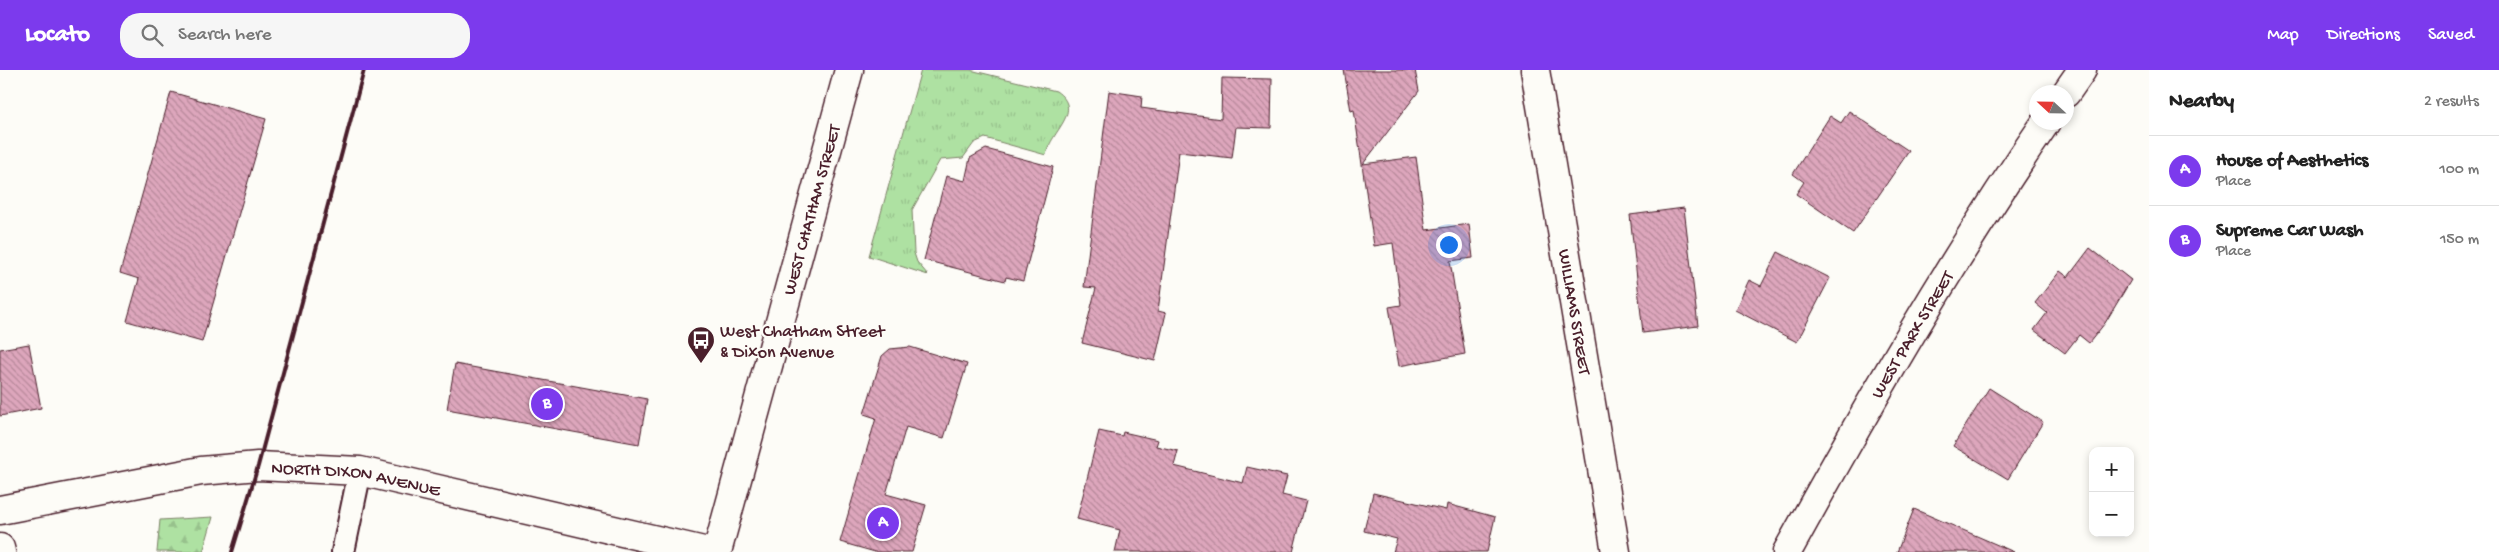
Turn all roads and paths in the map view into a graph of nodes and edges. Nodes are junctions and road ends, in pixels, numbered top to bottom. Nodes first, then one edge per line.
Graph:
1 (850, 70) edge
2 (1535, 70) edge
3 (2082, 70) edge
4 (2072, 85) edge
5 (2040, 130) edge
6 (360, 471) junction
7 (0, 510) edge
8 (0, 548) edge
9 (1, 552) edge
10 (343, 552) edge
11 (708, 552) edge
12 (716, 552) edge
13 (1616, 552) edge
14 (1788, 552) edge

1 - 12 street, WEST CHATHAM STREET
2 - 13 street, WILLIAMS STREET
3 - 4 street
5 - 14 street, WEST PARK STREET
6 - 7 street, NORTH DIXON AVENUE
6 - 10 lane
6 - 11 street, NORTH DIXON AVENUE
8 - 9 street

